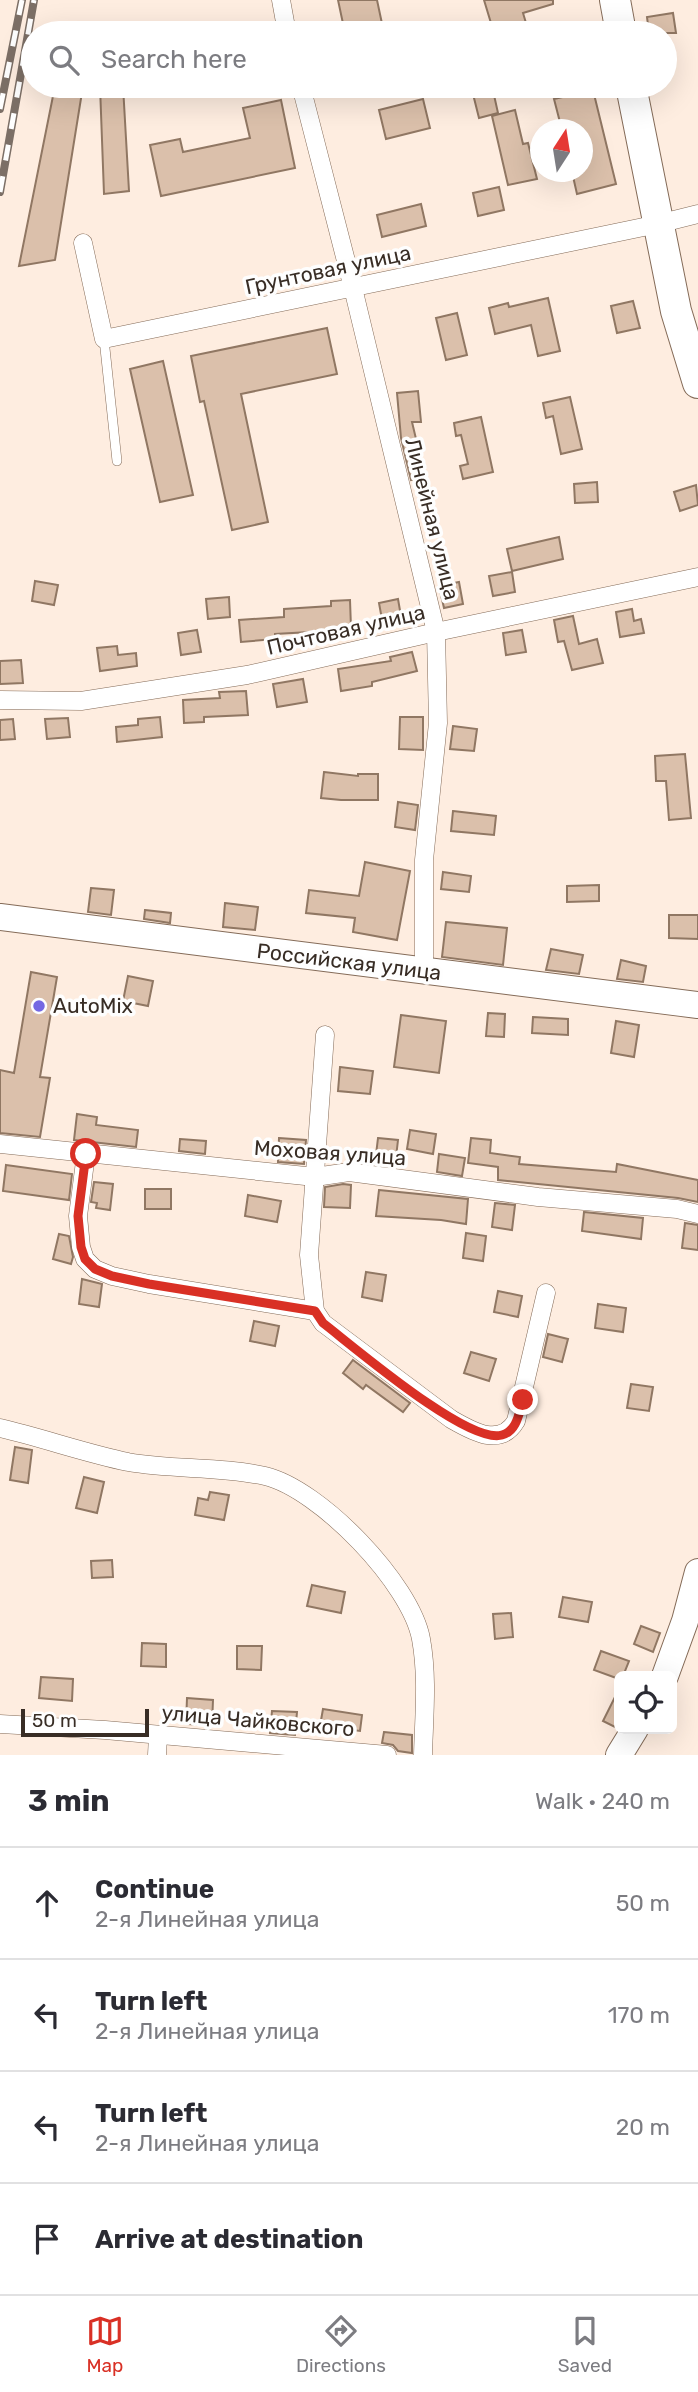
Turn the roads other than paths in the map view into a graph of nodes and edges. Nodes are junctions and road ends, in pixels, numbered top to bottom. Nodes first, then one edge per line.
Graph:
1 (281, 0) edge
2 (615, 0) edge
3 (285, 21) edge
4 (619, 21) edge
5 (304, 98) edge
6 (633, 98) edge
7 (698, 214) edge
8 (658, 224) junction
9 (83, 243) dead end
10 (353, 288) junction
11 (104, 339) junction
12 (694, 352) edge
13 (698, 383) edge
14 (117, 461) dead end
15 (698, 577) edge
16 (436, 632) junction
17 (0, 700) edge
18 (0, 917) edge
19 (424, 972) junction
20 (698, 1005) edge
21 (325, 1035) dead end
22 (0, 1144) edge
23 (86, 1154) junction
24 (315, 1178) junction
25 (698, 1214) edge
26 (546, 1293) dead end
27 (315, 1311) junction
28 (0, 1428) edge
29 (698, 1572) edge
30 (667, 1671) edge
31 (0, 1724) edge
32 (632, 1734) edge
33 (158, 1736) junction
34 (157, 1755) edge
35 (387, 1755) edge
36 (423, 1755) edge
37 (619, 1755) edge

1 - 3 street
2 - 4 main road
5 - 10 street, Линейная улица
6 - 8 main road
7 - 8 street, Грунтовая улица
8 - 10 street, Грунтовая улица
8 - 12 main road
9 - 11 street
10 - 11 street, Грунтовая улица
10 - 16 street, Линейная улица
11 - 14 lane
12 - 13 main road
15 - 16 street, Почтовая улица
16 - 17 street, Почтовая улица
16 - 19 street, Линейная улица
18 - 19 main road, Российская улица
19 - 20 main road, Российская улица
21 - 24 street
22 - 23 street, Моховая улица
23 - 24 street, Моховая улица
23 - 27 street
24 - 25 street, Моховая улица
24 - 27 street
26 - 27 street
28 - 36 street
29 - 30 main road
31 - 33 street, улица Чайковского
32 - 37 main road
33 - 34 street
33 - 35 street, улица Чайковского

